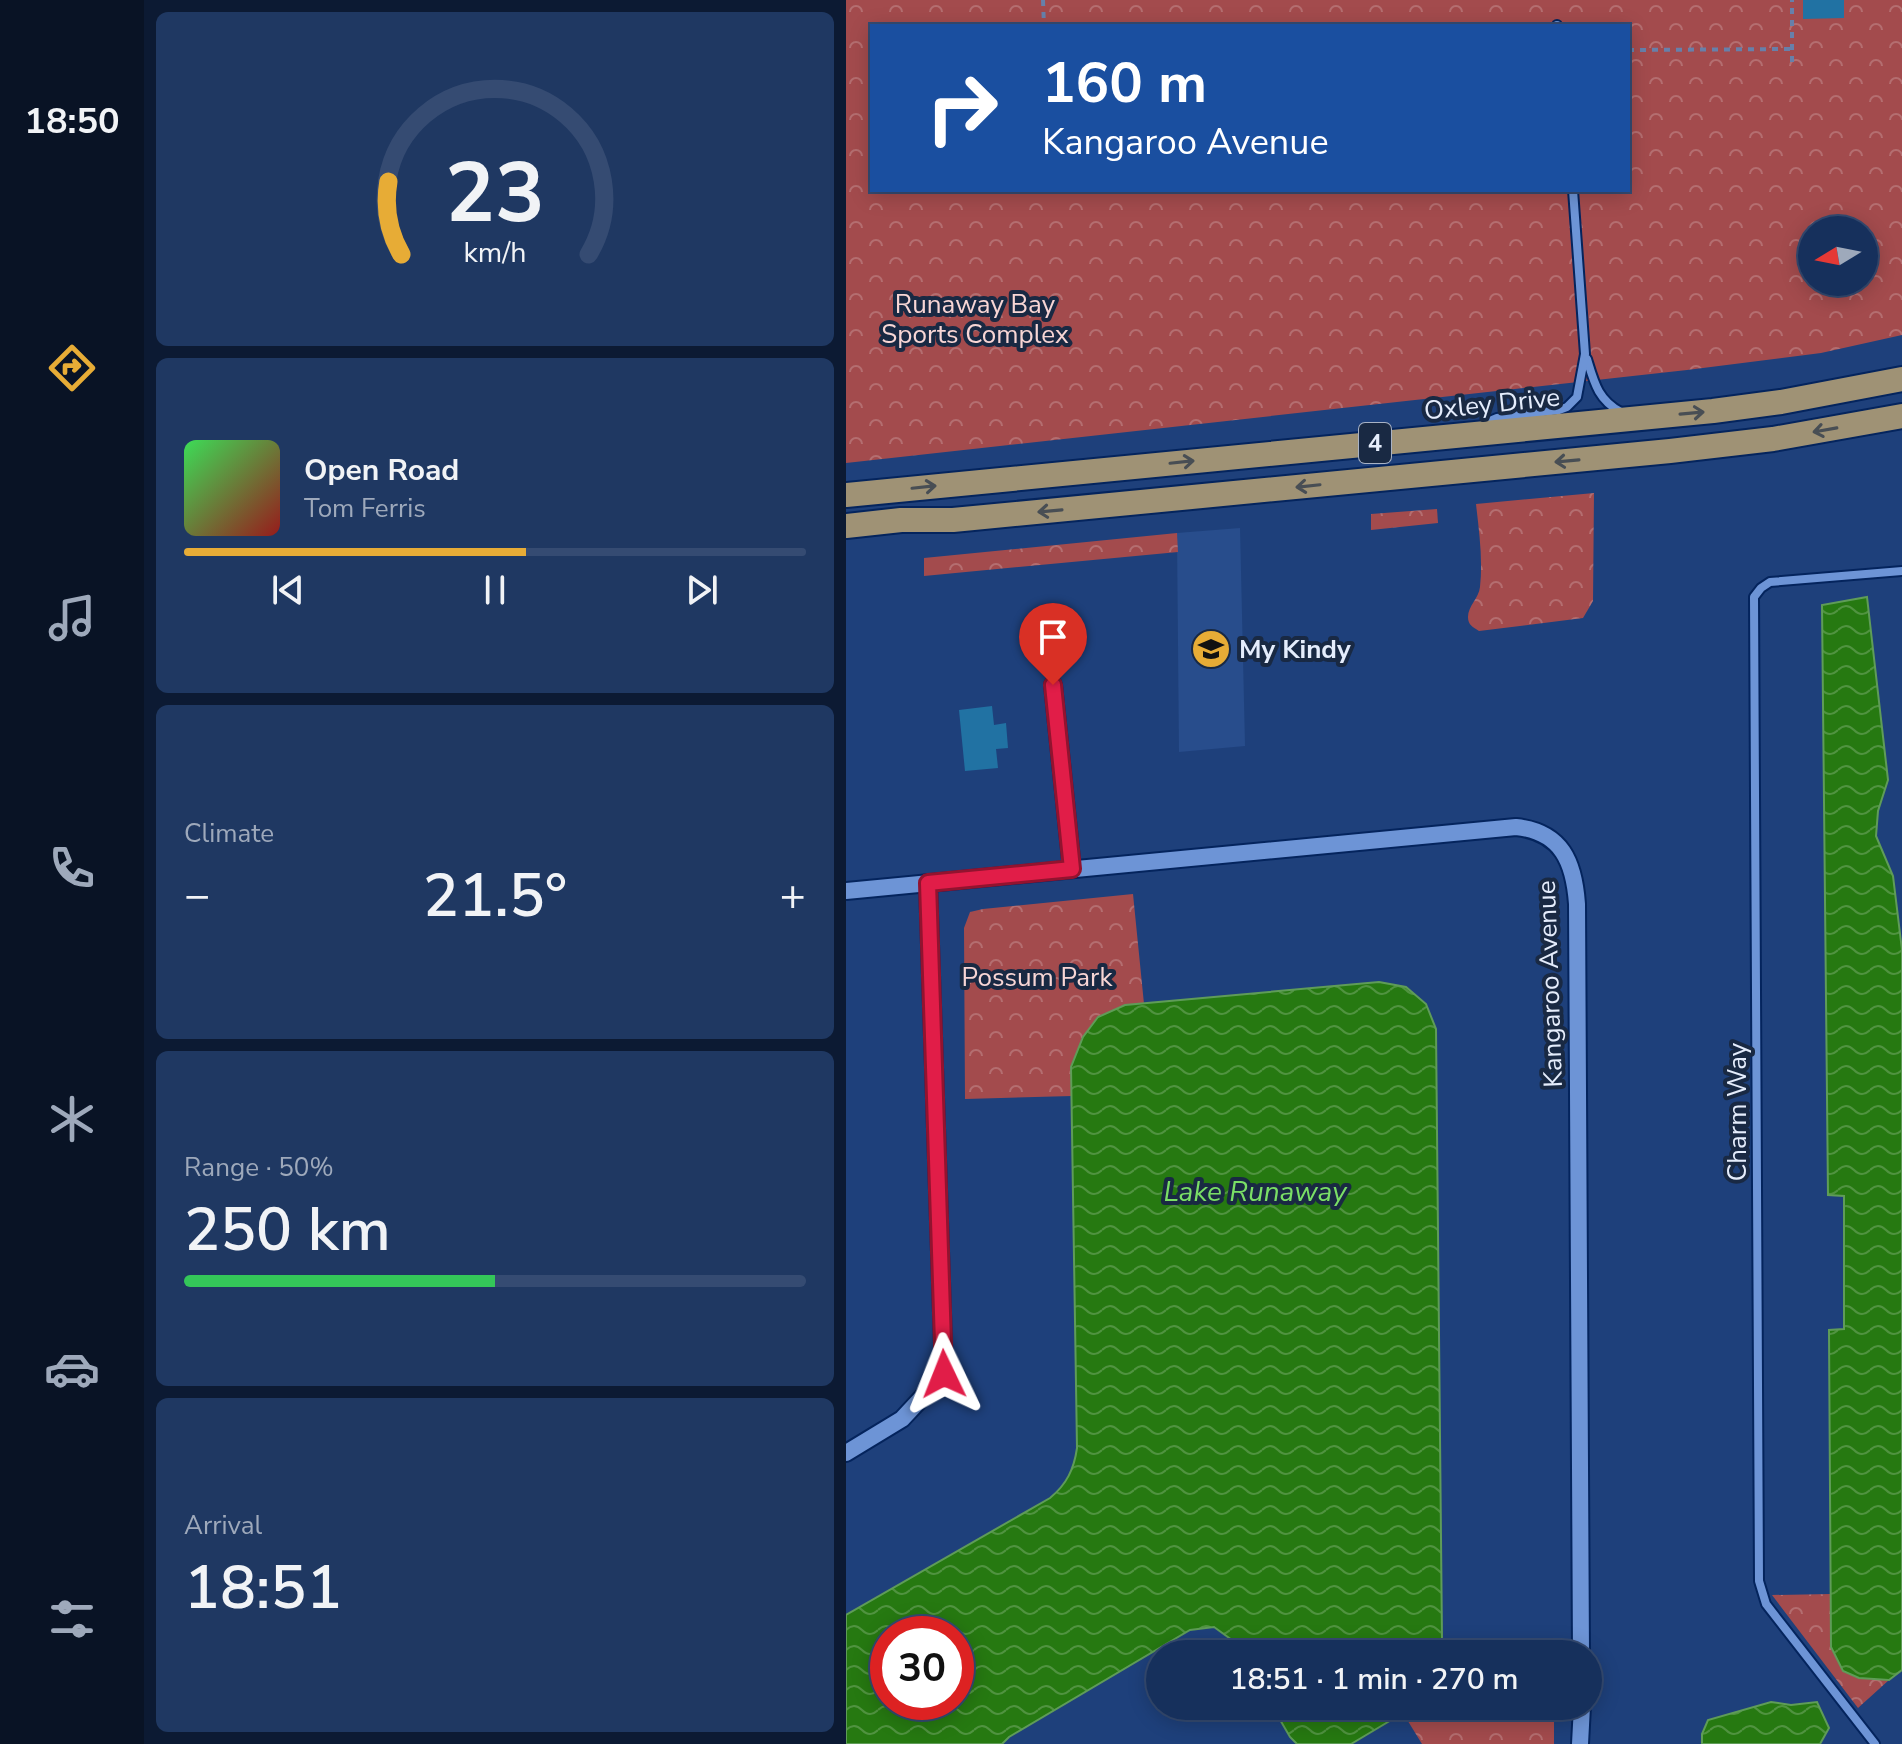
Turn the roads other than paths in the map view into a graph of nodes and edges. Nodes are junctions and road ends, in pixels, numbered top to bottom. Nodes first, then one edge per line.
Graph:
1 (1573, 192) edge
2 (1585, 354) junction
3 (1902, 379) edge
4 (1902, 416) edge
5 (1634, 418) junction
6 (1463, 435) junction
7 (846, 495) edge
8 (846, 526) edge
9 (1902, 571) edge
10 (1053, 685) dead end
11 (1072, 869) junction
12 (928, 883) junction
13 (846, 891) edge
14 (846, 1453) edge
15 (1581, 1640) edge
16 (1581, 1720) edge
17 (1580, 1744) edge
18 (1875, 1744) edge

1 - 2 lane
2 - 5 lane
2 - 6 lane
5 -> 3 main road, Oxley Drive / 4
4 -> 8 main road, 4
5 - 6 main road, Oxley Drive / 4
7 -> 6 main road, Oxley Drive / 4
9 - 18 lane, Charm Way
10 - 11 street
11 - 12 street, Kangaroo Avenue
11 - 15 street, Kangaroo Avenue
12 - 13 street, Kangaroo Avenue
12 - 14 street
16 - 17 street

